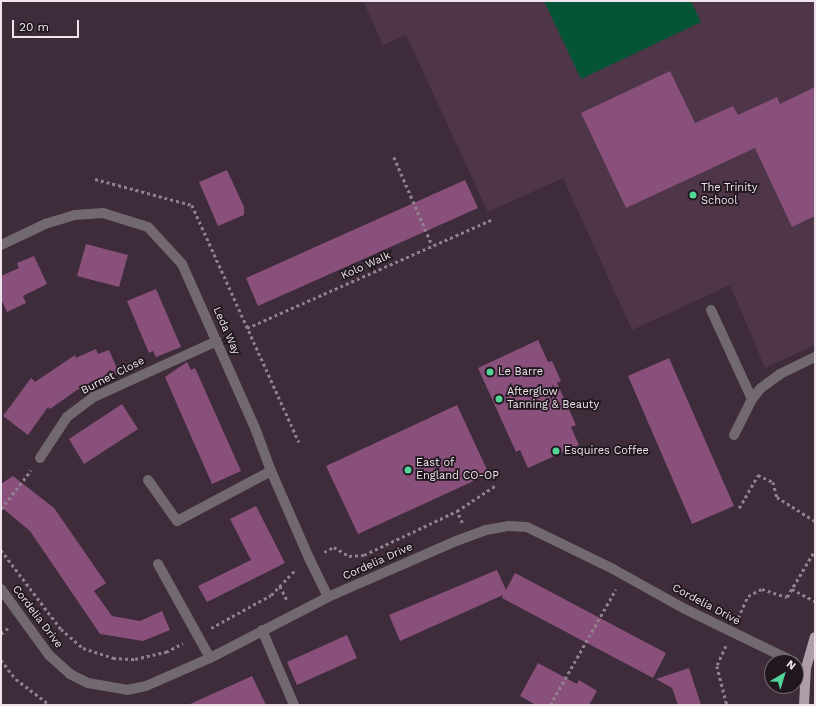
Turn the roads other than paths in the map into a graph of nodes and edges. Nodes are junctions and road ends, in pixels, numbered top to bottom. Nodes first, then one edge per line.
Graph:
1 (1, 245) edge
2 (711, 310) dead end
3 (217, 341) junction
4 (815, 357) edge
5 (752, 399) junction
6 (734, 435) dead end
7 (40, 458) road end
8 (271, 471) junction
9 (148, 480) dead end
10 (158, 564) dead end
11 (1, 589) edge
12 (328, 597) junction
13 (262, 630) junction
14 (815, 637) edge
15 (776, 654) edge
16 (210, 658) junction
17 (806, 668) joint
18 (294, 705) edge
19 (804, 705) edge

1 - 3 street, Leda Way
2 - 5 street
3 - 7 street, Burnet Close
3 - 8 street, Leda Way
4 - 5 street
5 - 6 street
8 - 9 street
8 - 12 street, Leda Way
10 - 16 street
11 - 16 street, Cordelia Drive
12 - 13 street, Cordelia Drive
12 - 15 street, Cordelia Drive
13 - 16 street, Cordelia Drive
13 - 18 street
14 - 17 main road
17 - 19 main road

